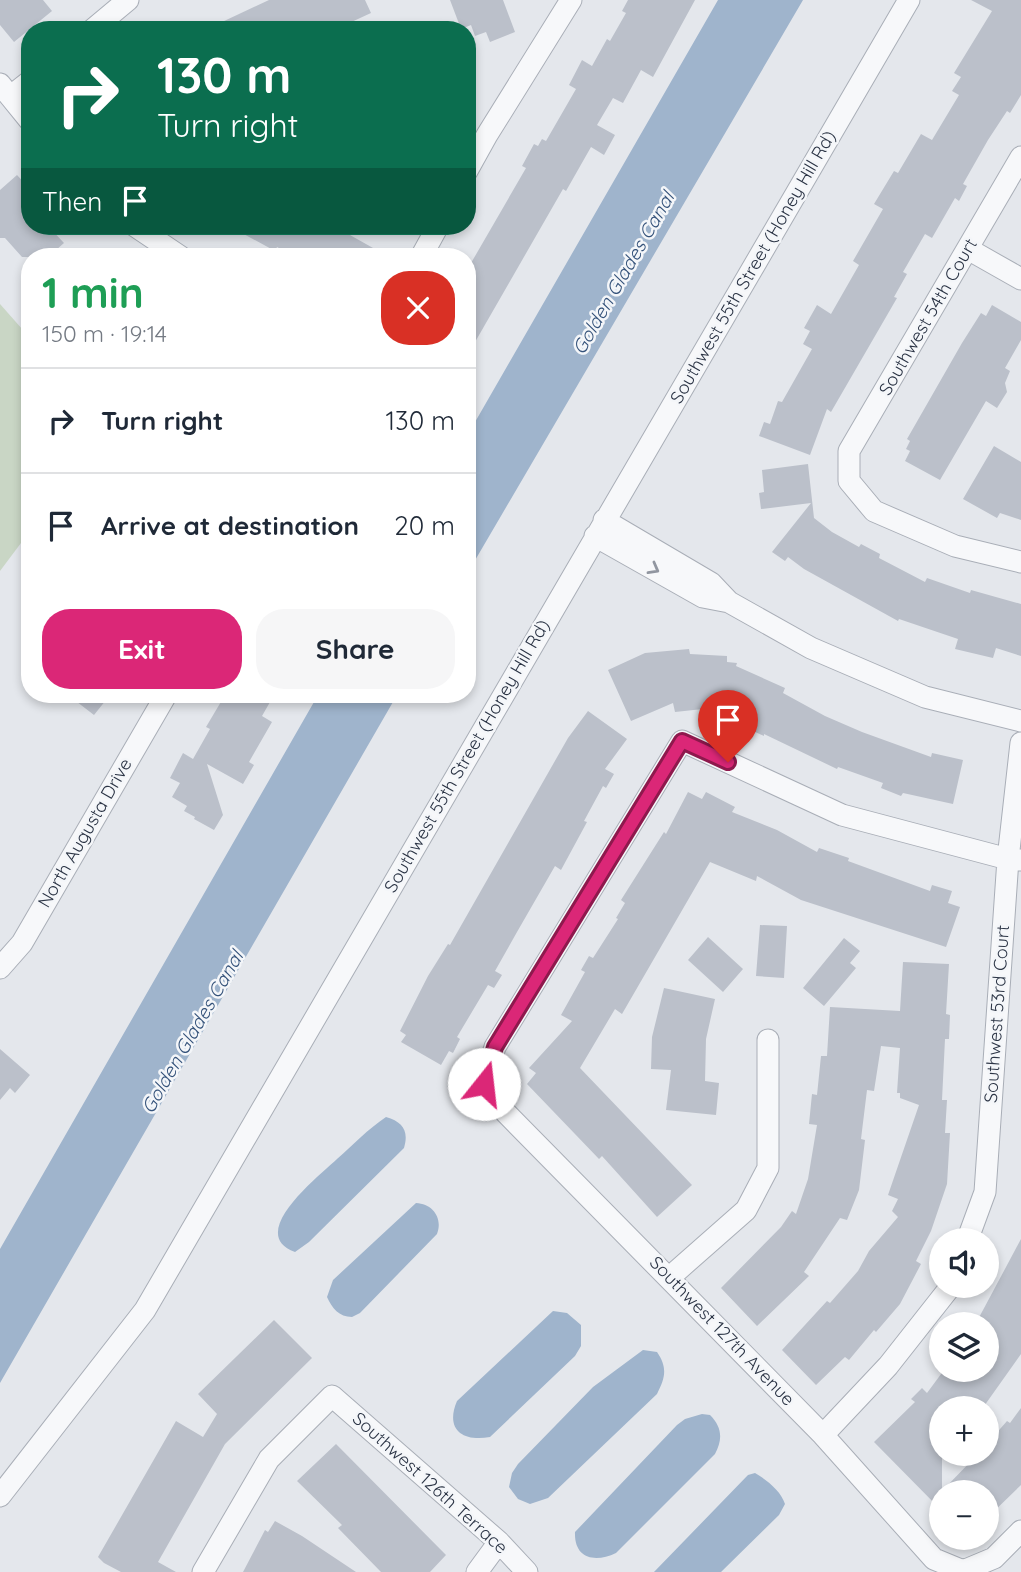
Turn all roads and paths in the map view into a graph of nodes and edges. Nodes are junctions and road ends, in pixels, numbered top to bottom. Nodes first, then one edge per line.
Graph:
1 (128, 0) edge
2 (570, 0) edge
3 (909, 0) edge
4 (103, 21) edge
5 (6, 90) edge
6 (21, 109) edge
7 (476, 155) edge
8 (1021, 157) edge
9 (148, 235) edge
10 (168, 248) edge
11 (968, 249) junction
12 (1021, 279) edge
13 (599, 528) junction
14 (1021, 562) edge
15 (161, 703) edge
16 (1021, 721) edge
17 (1021, 743) edge
18 (1015, 859) edge
19 (0, 968) edge
20 (768, 1040) dead end
21 (972, 1228) edge
22 (670, 1277) junction
23 (942, 1298) edge
24 (823, 1434) junction
25 (0, 1496) edge
26 (1021, 1531) edge
27 (499, 1542) junction
28 (203, 1572) edge
29 (477, 1572) edge
30 (527, 1572) edge
31 (963, 1572) edge

1 - 4 street
2 - 7 street
3 - 13 street, Southwest 55th Street (Honey Hill Rd)
5 - 6 street
8 - 11 street, Southwest 54th Court
9 - 10 street
11 - 12 street
11 - 14 street, Southwest 54th Court
13 - 16 street
13 - 25 street, Southwest 55th Street (Honey Hill Rd)
15 - 19 street, North Augusta Drive
17 - 18 street, Southwest 53rd Court
18 - 21 street, Southwest 53rd Court
18 - 22 street, Southwest 127th Avenue
20 - 22 street
22 - 24 street, Southwest 127th Avenue
23 - 24 street
24 - 31 street, Southwest 127th Avenue
26 - 31 street
27 - 28 street, Southwest 126th Terrace
27 - 29 street
27 - 30 street, Southwest 126th Terrace

